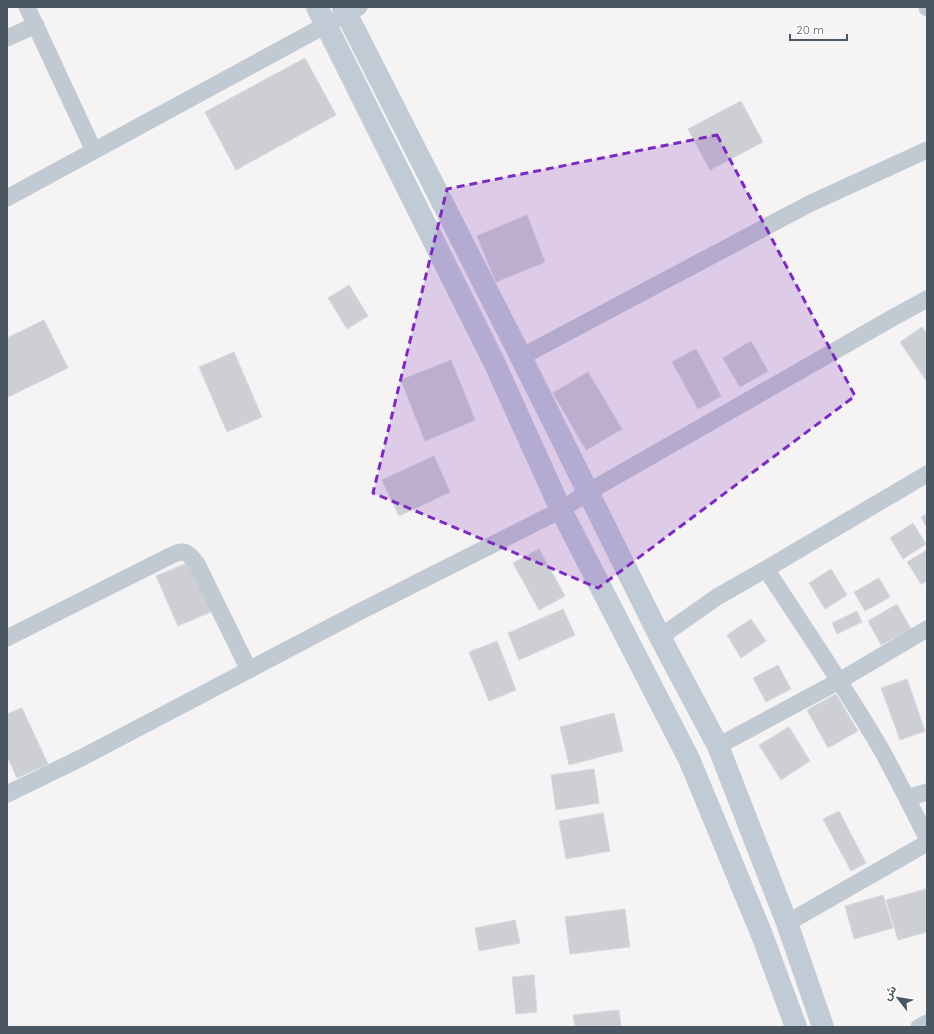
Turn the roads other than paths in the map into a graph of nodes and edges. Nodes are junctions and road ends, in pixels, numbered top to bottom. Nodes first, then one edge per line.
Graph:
1 (27, 7) edge
2 (350, 9) edge
3 (321, 16) edge
4 (36, 25) junction
5 (7, 38) edge
6 (927, 150) edge
7 (94, 151) junction
8 (7, 198) edge
9 (927, 299) edge
10 (521, 357) junction
11 (927, 474) edge
12 (588, 492) junction
13 (561, 510) junction
14 (766, 569) junction
15 (927, 629) edge
16 (7, 638) edge
17 (660, 638) junction
18 (249, 670) junction
19 (839, 681) junction
20 (718, 746) junction
21 (927, 792) edge
22 (7, 794) edge
23 (907, 798) junction
24 (927, 838) edge
25 (927, 843) edge
26 (787, 923) junction
27 (927, 1023) edge
28 (796, 1027) edge
29 (823, 1027) edge
30 (919, 1027) edge

1 - 4 street
2 - 3 street
2 - 10 main road
3 - 7 street
3 - 13 main road
4 - 5 street
4 - 7 street
6 - 10 street
7 - 8 street
9 - 12 street
10 - 12 main road
11 - 14 street
12 - 13 street
12 - 17 main road
13 - 18 street
13 - 28 main road
14 - 17 street
14 - 19 street
15 - 19 street
16 - 18 street
17 - 20 main road
18 - 22 street
19 - 20 street
19 - 23 street
20 - 26 main road
21 - 23 street
23 - 24 street
25 - 26 street
26 - 29 main road
27 - 30 street

